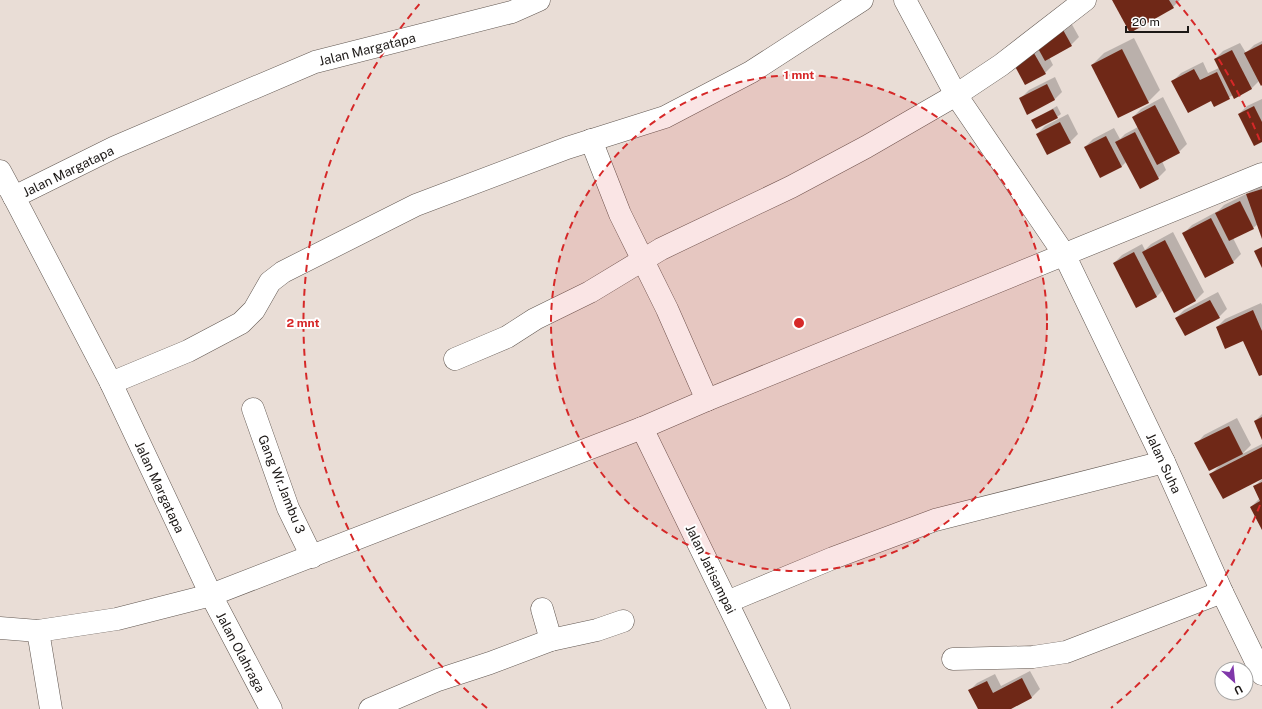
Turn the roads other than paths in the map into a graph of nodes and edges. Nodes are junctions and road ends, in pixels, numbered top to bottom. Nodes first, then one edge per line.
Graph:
1 (539, 0) edge
2 (862, 0) edge
3 (905, 0) edge
4 (1085, 0) edge
5 (956, 95) junction
6 (591, 140) junction
7 (0, 171) edge
8 (1262, 174) edge
9 (14, 197) junction
10 (1064, 254) junction
11 (643, 260) junction
12 (455, 359) dead end
13 (111, 383) junction
14 (707, 400) junction
15 (253, 410) dead end
16 (642, 428) junction
17 (1164, 462) junction
18 (312, 557) junction
19 (1222, 592) junction
20 (211, 595) junction
21 (727, 602) junction
22 (542, 609) dead end
23 (623, 621) dead end
24 (0, 628) edge
25 (38, 631) junction
26 (551, 640) junction
27 (953, 660) dead end
28 (1262, 674) edge
29 (51, 709) edge
30 (271, 709) edge
31 (370, 709) edge
32 (779, 709) edge

1 - 9 street, Jalan Margatapa
2 - 6 street
3 - 5 street, Jalan Suha
4 - 5 street
5 - 10 street, Jalan Suha
5 - 11 street
6 - 11 street
6 - 13 street
7 - 9 street
8 - 10 street
9 - 13 street, Jalan Margatapa
10 - 14 street
10 - 17 street, Jalan Suha
11 - 12 street
11 - 14 street
13 - 20 street, Jalan Margatapa
14 - 16 street
15 - 18 street, Gang Wr.Jambu 3
16 - 18 street
16 - 21 street, Jalan Jatisampai
17 - 19 street, Jalan Suha
17 - 21 street
18 - 20 street
19 - 27 street
19 - 28 street, Jalan Suha
20 - 25 street
20 - 30 street, Jalan Olahraga
21 - 32 street, Jalan Jatisampai
22 - 26 street
23 - 26 street
24 - 25 street
25 - 29 street
26 - 31 street

